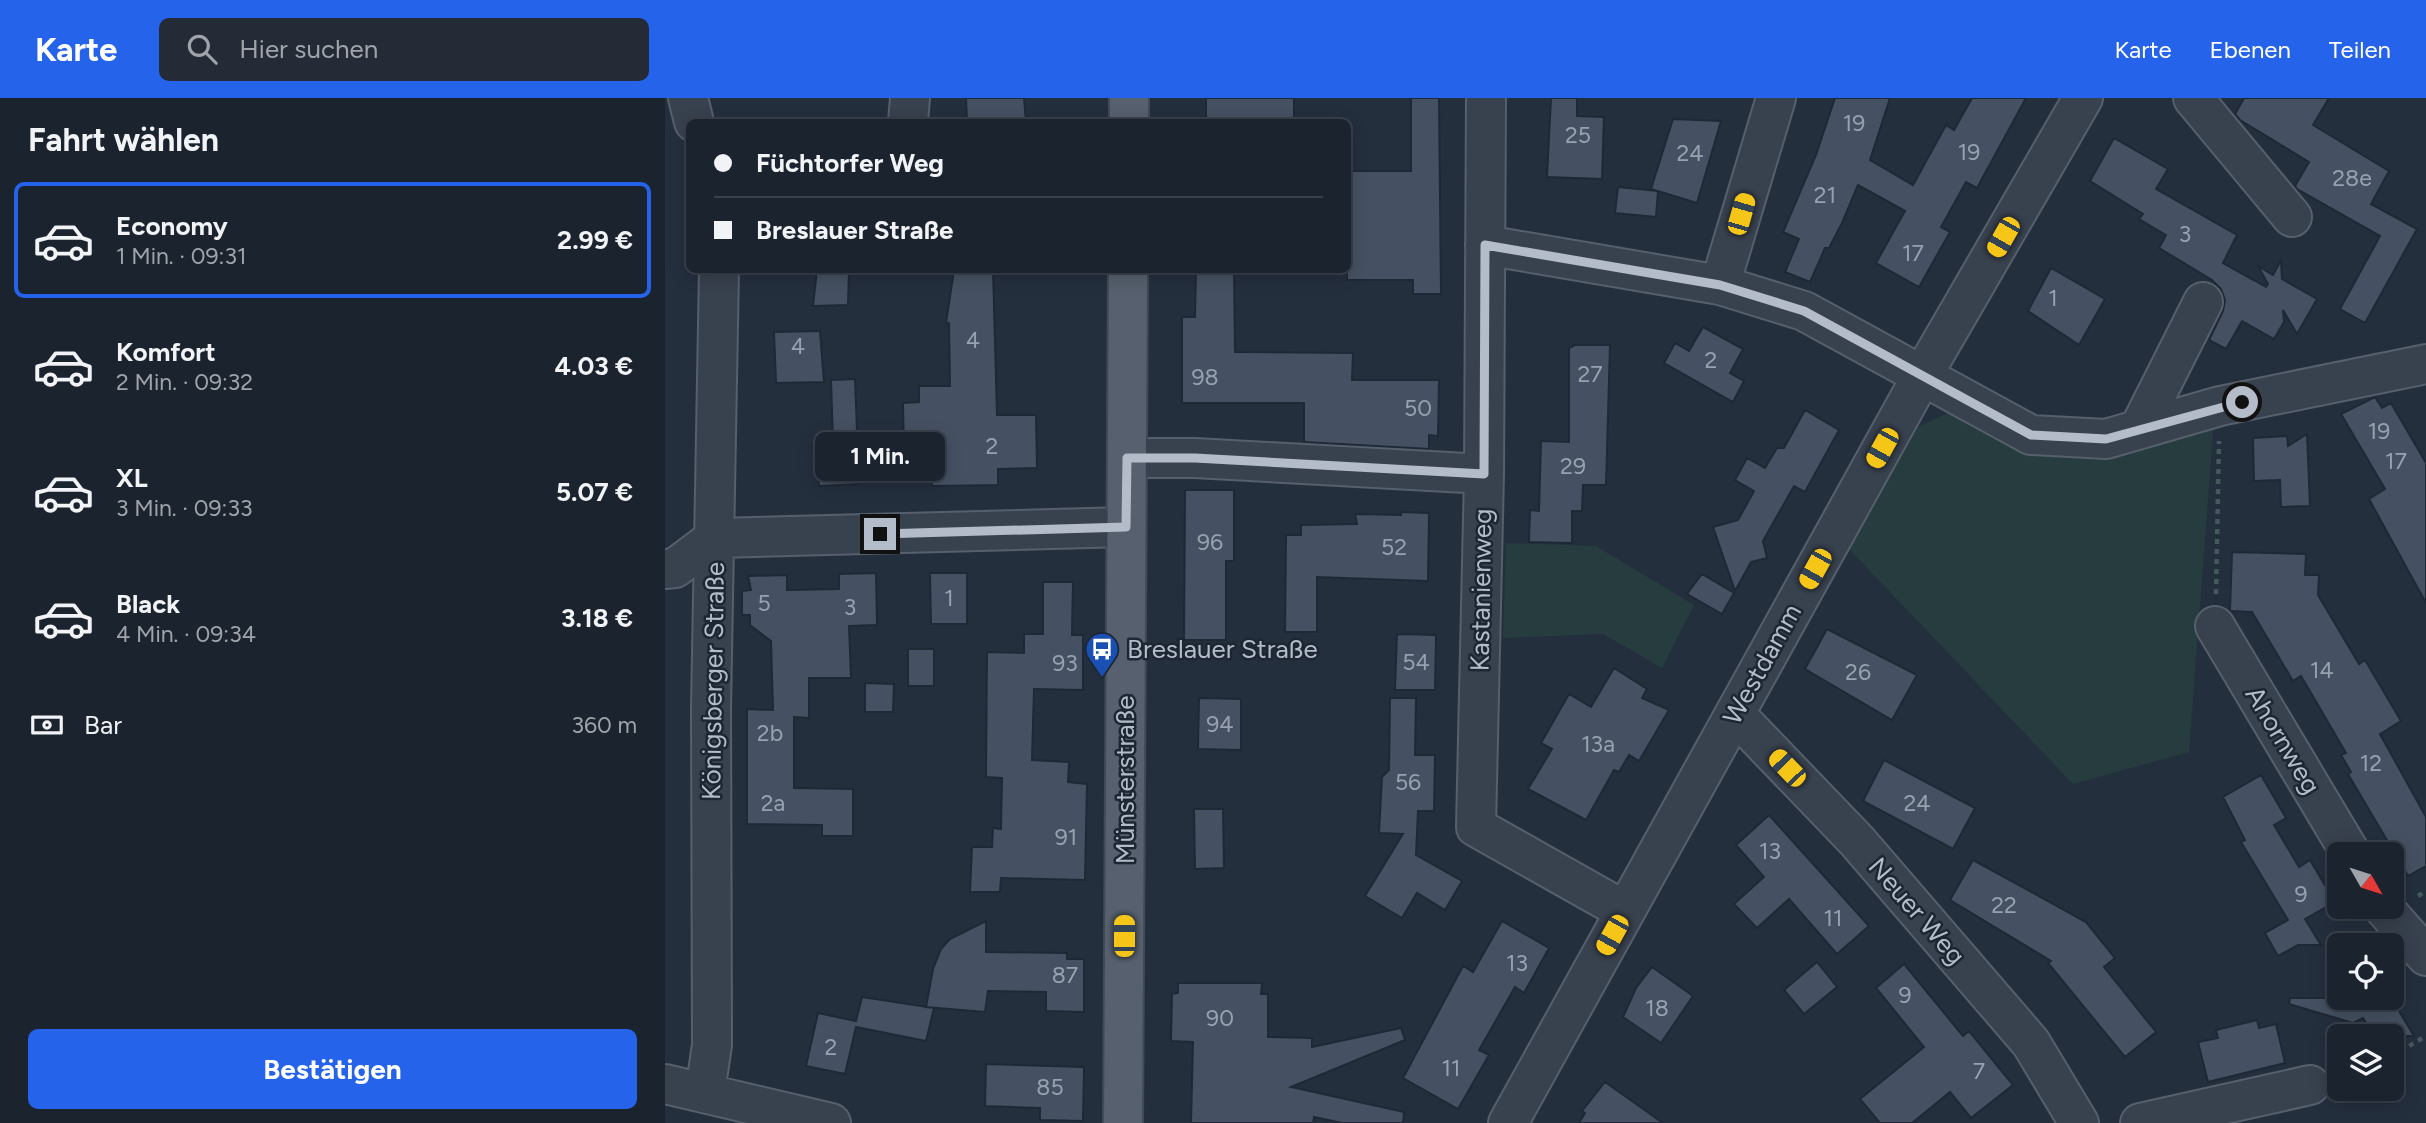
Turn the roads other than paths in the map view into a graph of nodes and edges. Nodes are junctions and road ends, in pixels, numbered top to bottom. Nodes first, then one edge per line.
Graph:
1 (688, 98) edge
2 (910, 98) edge
3 (1129, 98) edge
4 (1486, 98) edge
5 (1776, 98) edge
6 (2083, 98) edge
7 (2193, 98) edge
8 (693, 119) edge
9 (908, 119) edge
10 (1129, 119) edge
11 (2292, 217) dead end
12 (1485, 245) junction
13 (719, 273) edge
14 (1128, 273) edge
15 (1720, 285) junction
16 (2203, 302) dead end
17 (2426, 364) edge
18 (1922, 376) junction
19 (2139, 429) junction
20 (1127, 458) junction
21 (1484, 474) junction
22 (1126, 527) junction
23 (715, 538) junction
24 (665, 569) edge
25 (2215, 626) road end
26 (1735, 714) junction
27 (2344, 842) edge
28 (1625, 911) junction
29 (2393, 919) edge
30 (2426, 956) edge
31 (665, 1084) edge
32 (2310, 1085) dead end
33 (705, 1092) junction
34 (831, 1123) edge
35 (1123, 1123) edge
36 (1508, 1123) edge
37 (2080, 1123) edge
38 (2140, 1123) edge

1 - 8 street
2 - 9 street
3 - 10 main road
4 - 12 street, Kastanienweg
5 - 15 street
6 - 18 street, Westdamm
7 - 11 street
12 - 15 street
12 - 21 street, Kastanienweg
13 - 23 street, Königsberger Straße
14 - 20 main road, Münsterstraße
15 - 18 street
16 - 19 street
17 - 19 street
18 - 19 street
18 - 26 street, Westdamm
20 - 21 street
20 - 22 main road, Münsterstraße
21 - 28 street, Kastanienweg
22 - 23 street
22 - 35 main road, Münsterstraße
23 - 24 street
23 - 33 street, Königsberger Straße
25 - 27 street, Ahornweg
26 - 28 street, Westdamm
26 - 37 street, Neuer Weg
28 - 36 street, Westdamm
29 - 30 street
31 - 33 street
32 - 38 street
33 - 34 street

